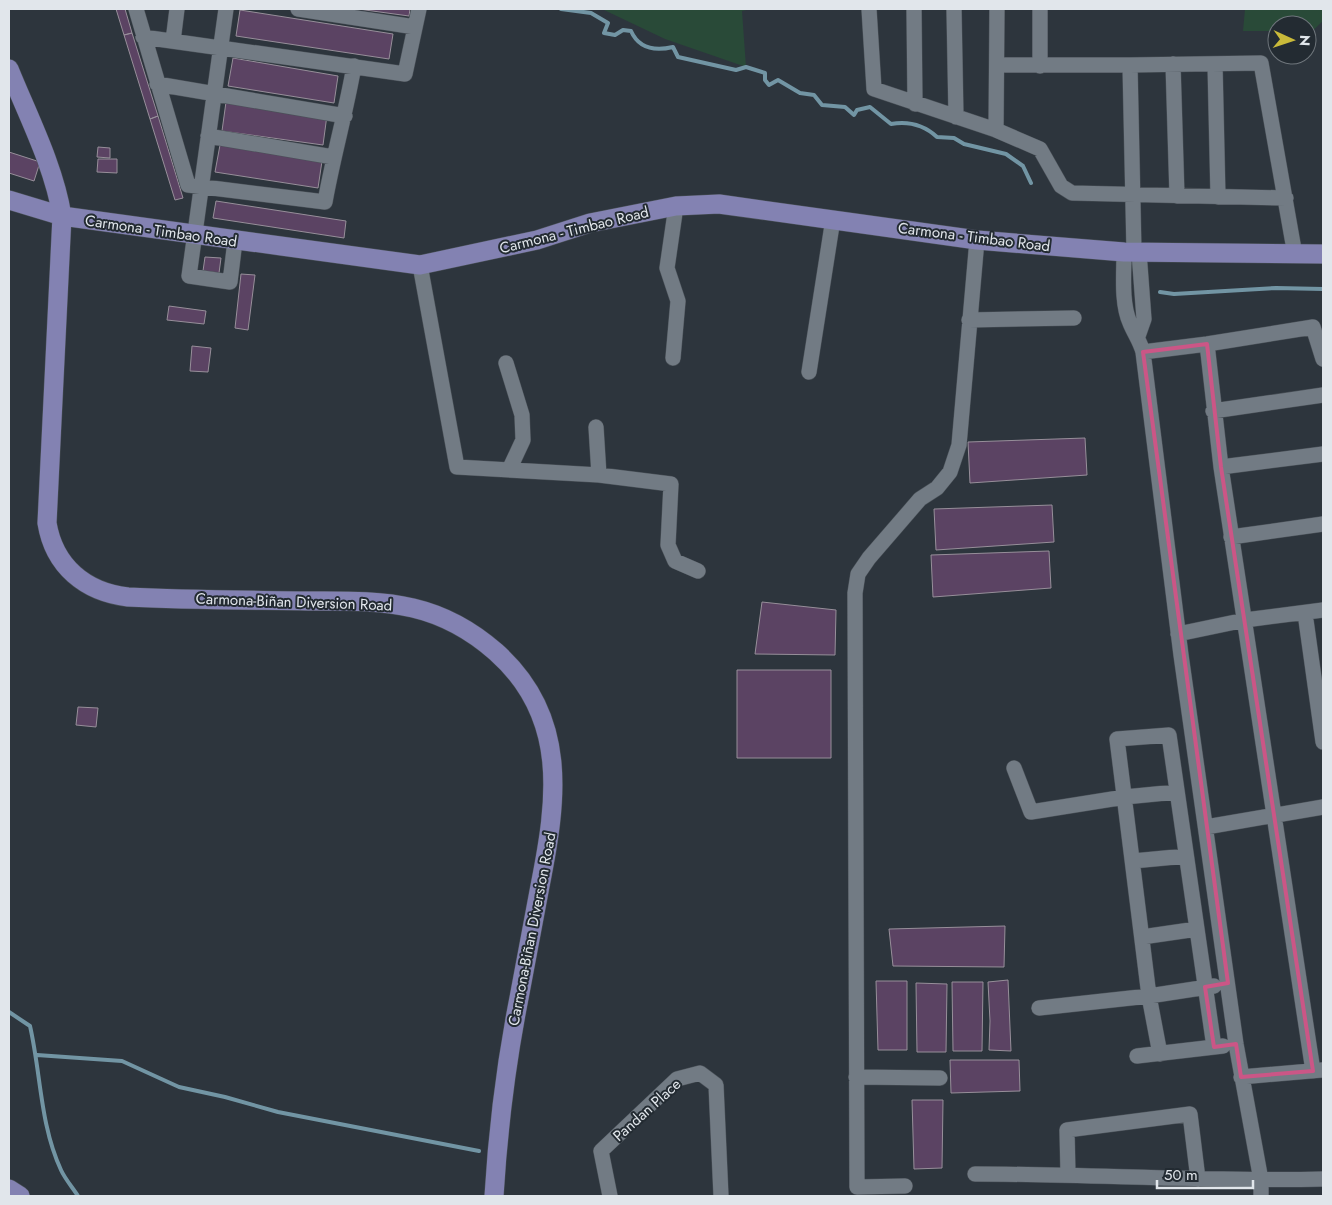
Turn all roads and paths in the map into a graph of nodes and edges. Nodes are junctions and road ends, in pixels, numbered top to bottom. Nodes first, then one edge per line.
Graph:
1 (136, 9) edge
2 (177, 9) edge
3 (226, 9) edge
4 (298, 9) edge
5 (419, 9) edge
6 (869, 9) edge
7 (914, 9) edge
8 (954, 9) edge
9 (997, 9) edge
10 (1040, 9) edge
11 (415, 27) junction
12 (143, 37) junction
13 (172, 41) junction
14 (220, 48) junction
15 (1173, 64) junction
16 (1215, 64) junction
17 (998, 65) junction
18 (1130, 65) junction
19 (354, 66) junction
20 (1040, 66) junction
21 (9, 69) edge
22 (157, 84) junction
23 (214, 93) junction
24 (915, 104) junction
25 (345, 116) junction
26 (956, 117) junction
27 (996, 130) junction
28 (208, 136) junction
29 (333, 157) junction
30 (201, 187) junction
31 (1133, 195) junction
32 (1176, 196) junction
33 (1218, 197) junction
34 (1286, 198) junction
35 (9, 200) edge
36 (676, 206) junction
37 (62, 216) junction
38 (833, 219) junction
39 (194, 236) junction
40 (977, 240) junction
41 (235, 241) junction
42 (1132, 252) junction
43 (1323, 254) edge
44 (1295, 255) junction
45 (420, 266) junction
46 (1074, 318) dead end
47 (969, 320) junction
48 (1207, 344) junction
49 (1143, 352) junction
50 (673, 358) dead end
51 (1323, 359) edge
52 (506, 363) dead end
53 (809, 372) dead end
54 (1323, 395) edge
55 (1213, 411) junction
56 (596, 427) dead end
57 (1323, 454) edge
58 (1221, 467) junction
59 (509, 470) junction
60 (599, 474) junction
61 (1323, 524) edge
62 (1231, 537) junction
63 (698, 570) dead end
64 (1323, 610) edge
65 (1305, 613) junction
66 (1245, 620) junction
67 (1178, 634) junction
68 (1323, 742) edge
69 (1014, 768) dead end
70 (1176, 792) junction
71 (1125, 797) junction
72 (1323, 807) edge
73 (1274, 815) junction
74 (1206, 827) junction
75 (1186, 856) junction
76 (1133, 861) junction
77 (1197, 929) junction
78 (1142, 937) junction
79 (1228, 983) junction
80 (1205, 987) junction
81 (1149, 996) junction
82 (1039, 1008) dead end
83 (1236, 1044) junction
84 (1214, 1047) junction
85 (1160, 1054) junction
86 (1138, 1056) dead end
87 (1318, 1070) edge
88 (856, 1077) junction
89 (1241, 1077) junction
90 (940, 1078) dead end
91 (976, 1174) dead end
92 (1068, 1174) junction
93 (1198, 1179) junction
94 (1323, 1179) edge
95 (1261, 1180) junction
96 (905, 1186) dead end
97 (9, 1189) edge
98 (20, 1196) edge
99 (494, 1196) edge
100 (610, 1196) edge
101 (720, 1196) edge
102 (1261, 1196) edge

1 - 12 street
2 - 13 street
3 - 14 street
4 - 11 street
5 - 11 street
6 - 24 street
7 - 24 street
8 - 26 street
9 - 17 street
10 - 20 street
11 - 19 street
12 - 13 street
12 - 22 street
13 - 14 street
14 - 19 street
14 - 23 street
15 - 16 street
15 - 18 street
15 - 32 street
16 - 33 street
16 - 34 street
17 - 20 street
17 - 27 street
18 - 20 street
18 - 31 street
19 - 25 street
21 - 37 main road, Carmona-Biñan Diversion Road
22 - 23 street
22 - 30 street
23 - 25 street
23 - 28 street
24 - 26 street
25 - 29 street
26 - 27 street
27 - 31 street
28 - 29 street
28 - 30 street
29 - 30 street
30 - 39 street
31 - 32 street
31 - 42 street
32 - 33 street
33 - 34 street
34 - 44 street
35 - 37 main road, Carmona - Timbao Road
36 - 38 main road, Carmona - Timbao Road
36 - 45 main road, Carmona - Timbao Road
36 - 50 street
37 - 39 main road, Carmona - Timbao Road
37 - 99 main road, Carmona-Biñan Diversion Road
38 - 40 main road, Carmona - Timbao Road
38 - 53 street
39 - 41 main road, Carmona - Timbao Road
39 - 41 street
40 - 42 main road, Carmona - Timbao Road
40 - 47 street
41 - 45 main road, Carmona - Timbao Road
42 - 44 main road, Carmona - Timbao Road
42 - 49 street
43 - 44 main road, Carmona - Timbao Road
45 - 59 street
46 - 47 street
47 - 88 street
48 - 49 street
48 - 51 street
48 - 55 street
49 - 67 street
52 - 59 street
54 - 55 street
55 - 58 street
56 - 60 street
57 - 58 street
58 - 62 street
59 - 60 street
60 - 63 street
61 - 62 street
62 - 66 street
64 - 65 street
65 - 66 street
65 - 68 street
66 - 67 street
66 - 73 street
67 - 74 street
69 - 71 street
70 - 71 street
70 - 71 street
70 - 75 street
71 - 76 street
72 - 73 street
73 - 74 street
73 - 87 street
74 - 79 street
75 - 76 street
75 - 77 street
76 - 78 street
77 - 78 street
77 - 80 street
78 - 81 street
79 - 80 street
79 - 83 street
80 - 81 street
80 - 84 street
81 - 82 street
81 - 85 street
83 - 84 street
83 - 89 street
84 - 85 street
85 - 86 street
87 - 89 street
88 - 90 street
88 - 96 street
89 - 95 street
91 - 92 street
92 - 93 street
92 - 93 street
93 - 95 street
94 - 95 street
95 - 102 street
97 - 98 main road
100 - 101 street, Pandan Place

